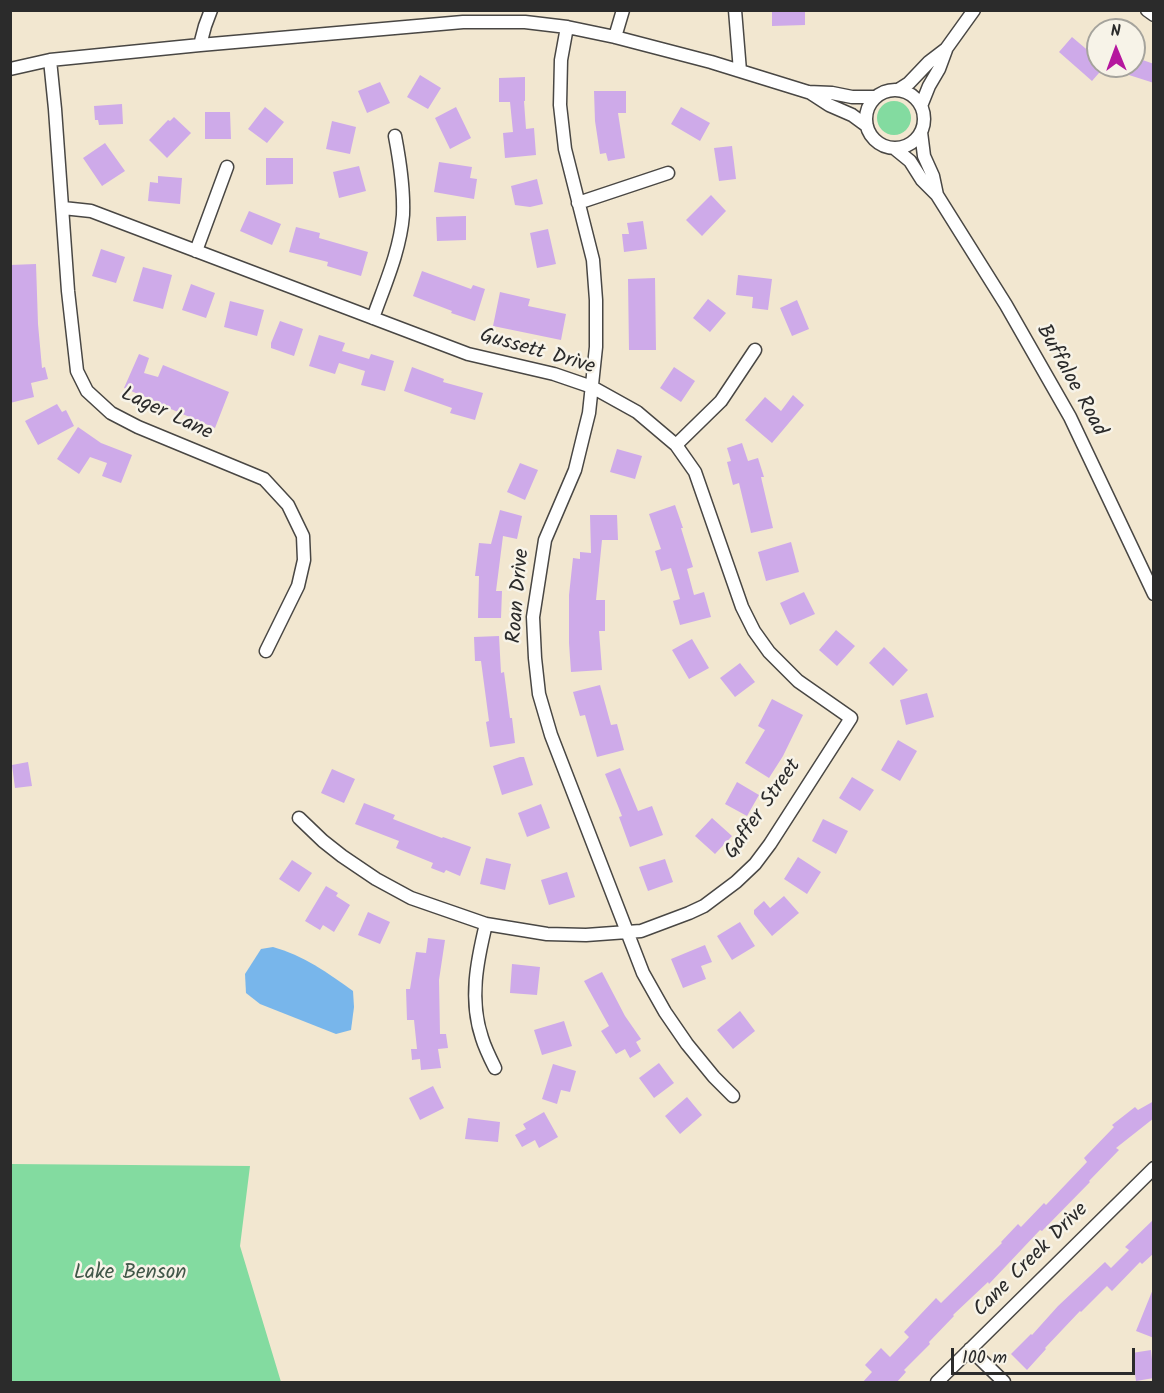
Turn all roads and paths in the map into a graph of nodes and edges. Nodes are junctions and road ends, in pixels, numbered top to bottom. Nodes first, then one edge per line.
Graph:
1 (211, 10) edge
2 (623, 10) edge
3 (735, 10) edge
4 (974, 10) edge
5 (1147, 10) edge
6 (1154, 15) edge
7 (567, 27) junction
8 (615, 37) junction
9 (200, 45) junction
10 (946, 49) junction
11 (50, 60) junction
12 (10, 69) edge
13 (740, 71) junction
14 (898, 90) junction
15 (808, 92) junction
16 (875, 97) junction
17 (921, 106) junction
18 (867, 126) junction
19 (921, 132) junction
20 (395, 136) dead end
21 (894, 148) junction
22 (227, 167) dead end
23 (668, 173) dead end
24 (937, 195) junction
25 (578, 203) junction
26 (63, 208) junction
27 (196, 251) junction
28 (373, 318) junction
29 (755, 351) dead end
30 (592, 387) junction
31 (676, 445) junction
32 (1154, 594) edge
33 (266, 651) dead end
34 (851, 718) joint
35 (299, 818) dead end
36 (486, 924) junction
37 (627, 932) junction
38 (495, 1068) dead end
39 (733, 1096) dead end
40 (1154, 1168) edge
41 (970, 1349) junction
42 (937, 1383) edge
43 (1004, 1383) edge

1 - 9 street
2 - 8 street
3 - 13 street
4 - 10 street
5 - 6 street
7 - 8 street
7 - 9 street
7 - 25 street, Roan Drive
8 - 13 street
9 - 11 street
10 - 14 street
10 - 17 street
11 - 12 street
11 - 26 street, Lager Lane
13 - 15 street
14 - 16 street
14 - 17 street
15 - 16 street
15 - 18 street
16 - 18 street
17 - 19 street
18 - 21 street
19 - 21 street
19 - 24 street, Buffaloe Road
20 - 28 street
21 - 24 street, Buffaloe Road
22 - 27 street
23 - 25 street
24 - 32 street, Buffaloe Road
25 - 30 street, Roan Drive
26 - 27 street, Gussett Drive
26 - 33 street, Lager Lane
27 - 28 street, Gussett Drive
28 - 30 street, Gussett Drive
29 - 31 street
30 - 31 street, Gussett Drive
30 - 37 street, Roan Drive
31 - 34 street, Gussett Drive
34 - 37 street, Gaffer Street
35 - 36 street, Gaffer Street
36 - 37 street, Gaffer Street
36 - 38 street
37 - 39 street, Roan Drive
40 - 41 street, Cane Creek Drive
41 - 42 street, Cane Creek Drive
41 - 43 street

